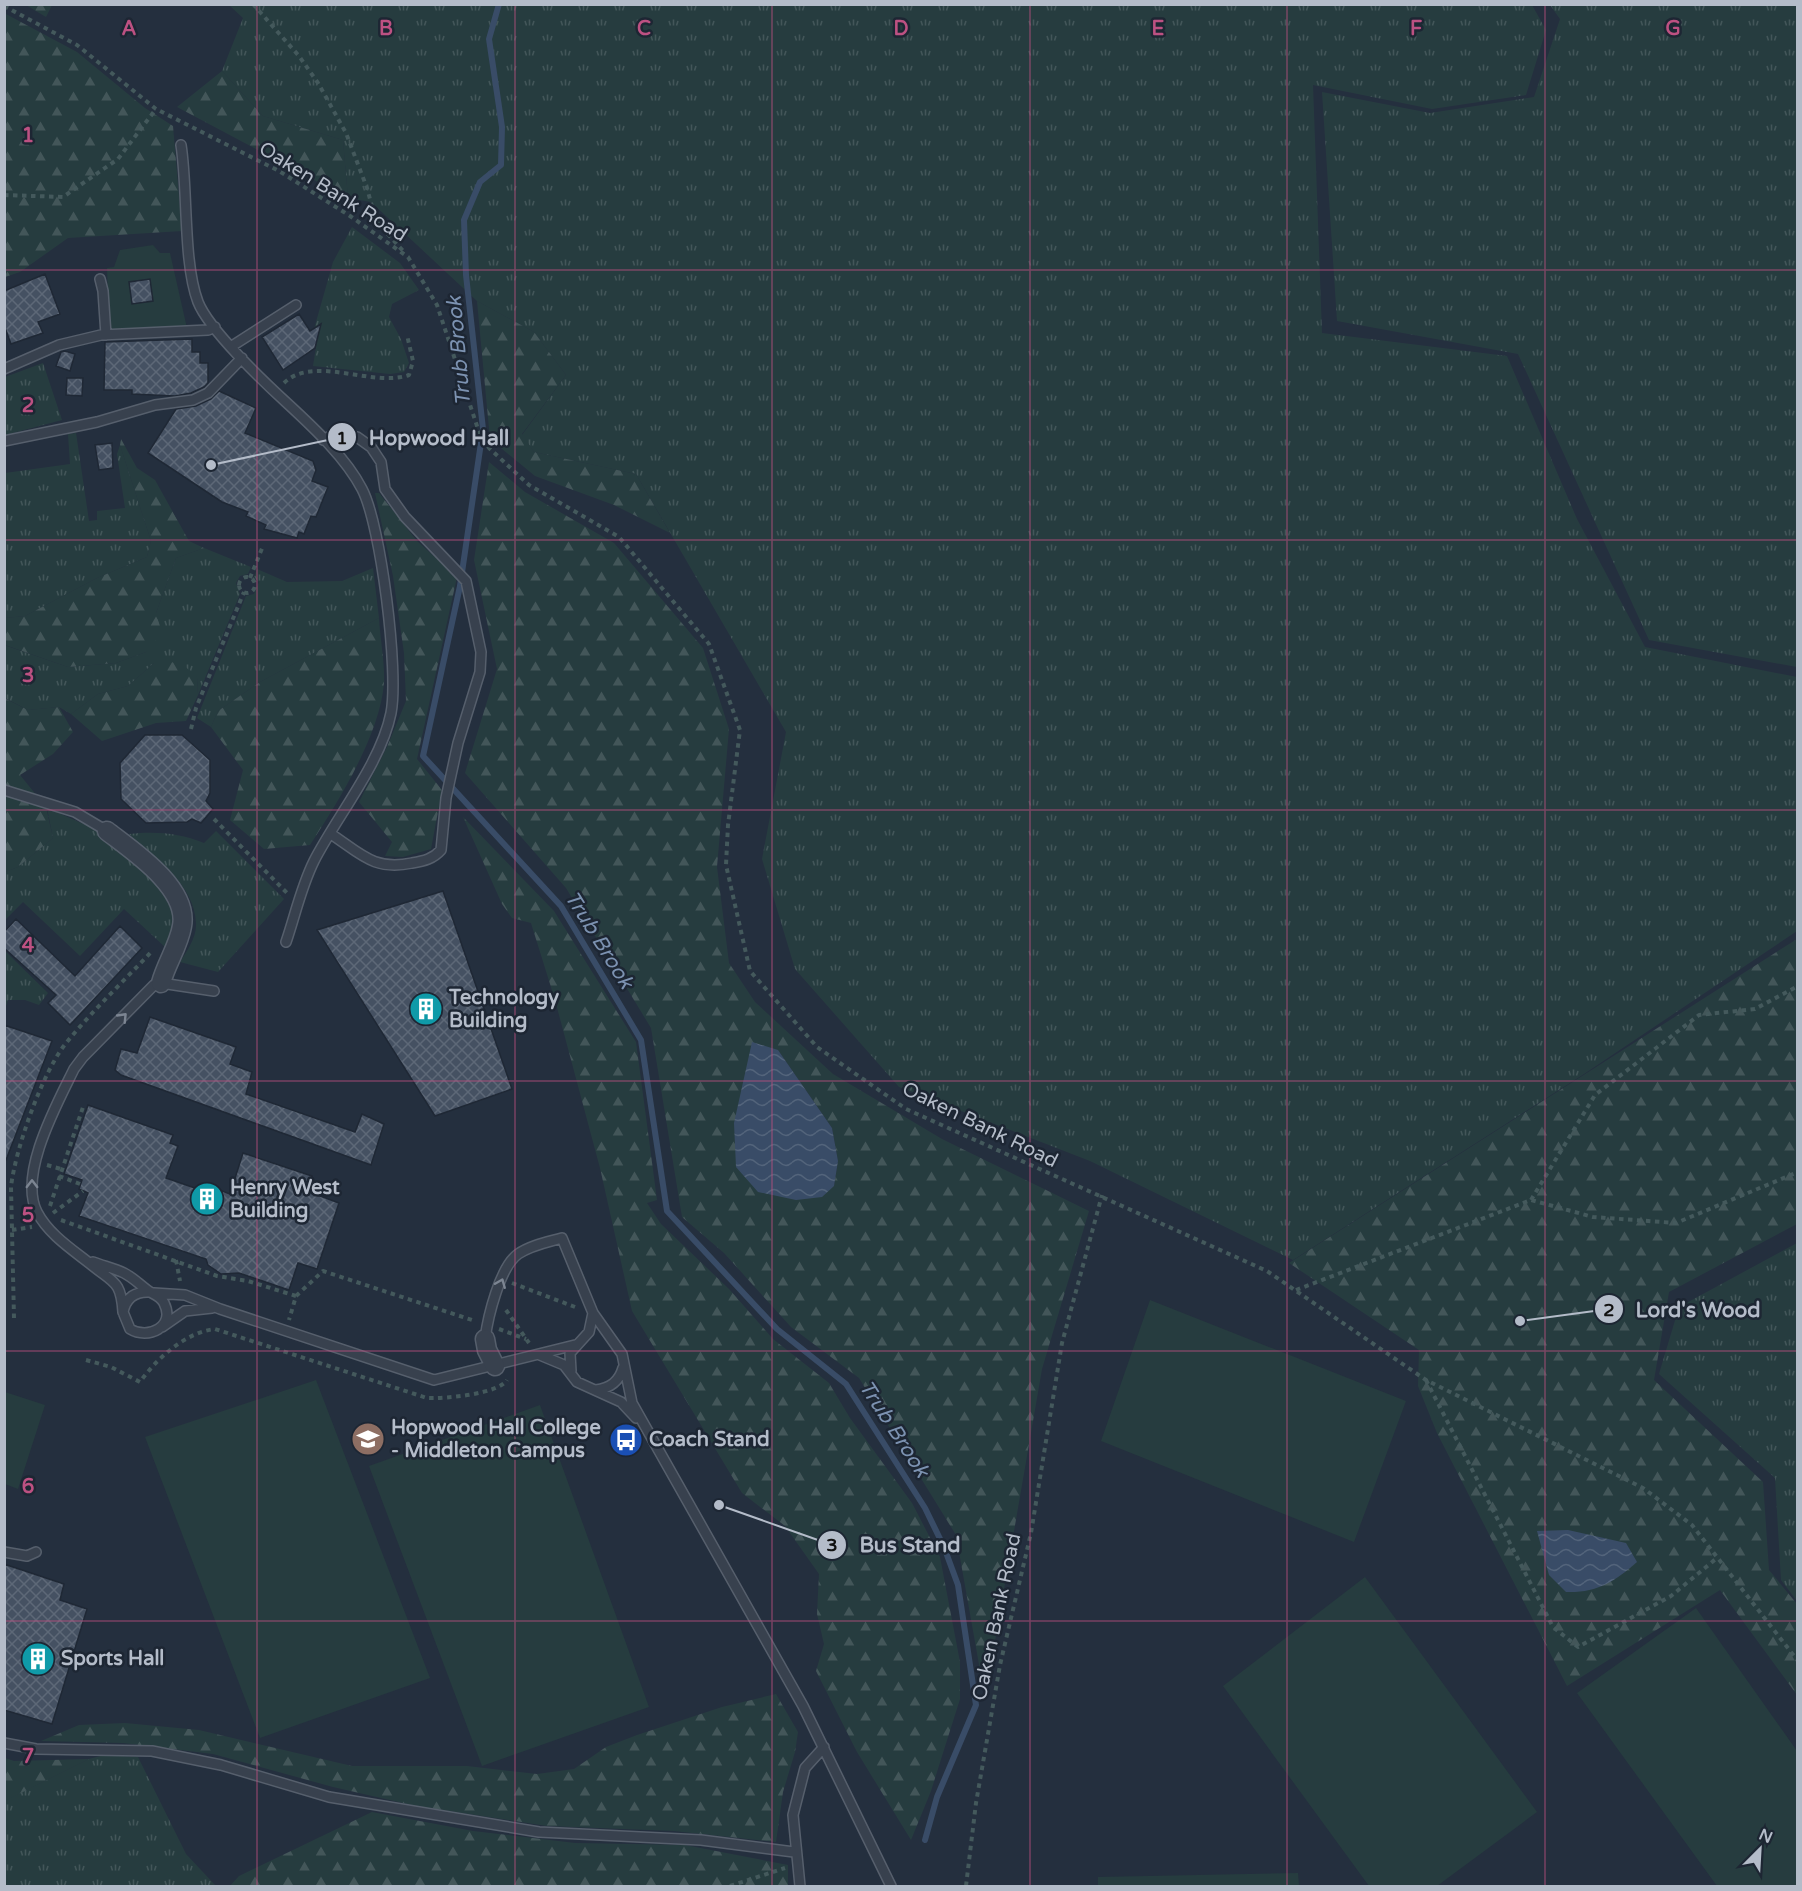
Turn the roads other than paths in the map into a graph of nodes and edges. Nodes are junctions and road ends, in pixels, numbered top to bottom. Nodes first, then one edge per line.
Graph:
1 (182, 145) dead end
2 (100, 279) dead end
3 (296, 305) dead end
4 (215, 327) junction
5 (106, 335) junction
6 (232, 346) junction
7 (242, 358) junction
8 (4, 369) edge
9 (323, 440) junction
10 (4, 441) edge
11 (4, 790) edge
12 (107, 831) joint
13 (331, 834) junction
14 (286, 942) dead end
15 (160, 982) junction
16 (214, 992) dead end
17 (81, 1256) junction
18 (152, 1293) junction
19 (220, 1309) junction
20 (123, 1312) junction
21 (593, 1313) junction
22 (162, 1327) junction
23 (486, 1332) joint
24 (585, 1337) junction
25 (610, 1339) junction
26 (575, 1345) junction
27 (538, 1354) junction
28 (624, 1363) junction
29 (502, 1371) junction
30 (571, 1374) junction
31 (595, 1390) junction
32 (649, 1435) junction
33 (4, 1552) edge
34 (36, 1552) dead end
35 (4, 1743) edge
36 (824, 1747) junction
37 (795, 1857) junction
38 (800, 1887) edge
39 (891, 1887) edge

1 - 4 lane
2 - 5 lane
3 - 6 lane
4 - 5 lane
4 - 6 lane
5 - 8 lane
6 - 7 lane
7 - 9 lane
7 - 10 lane
9 - 13 lane
9 - 13 lane
11 - 12 lane
12 - 15 street
13 - 14 lane
15 - 16 lane
17 -> 15 lane
17 - 18 lane
17 - 20 lane
18 - 19 lane
18 - 20 lane
18 - 22 lane
19 - 22 lane
19 - 29 lane
20 - 22 lane
23 -> 21 lane
21 - 24 lane
21 - 25 lane
23 - 29 street
24 - 25 lane
24 - 26 lane
25 - 28 lane
26 - 27 lane
26 - 30 lane
27 - 29 lane
27 - 30 lane
28 - 31 lane
28 - 32 lane
30 - 31 lane
31 - 32 lane
32 - 36 lane
33 - 34 lane
35 - 37 lane
36 - 37 lane
36 - 39 lane
37 - 38 lane

